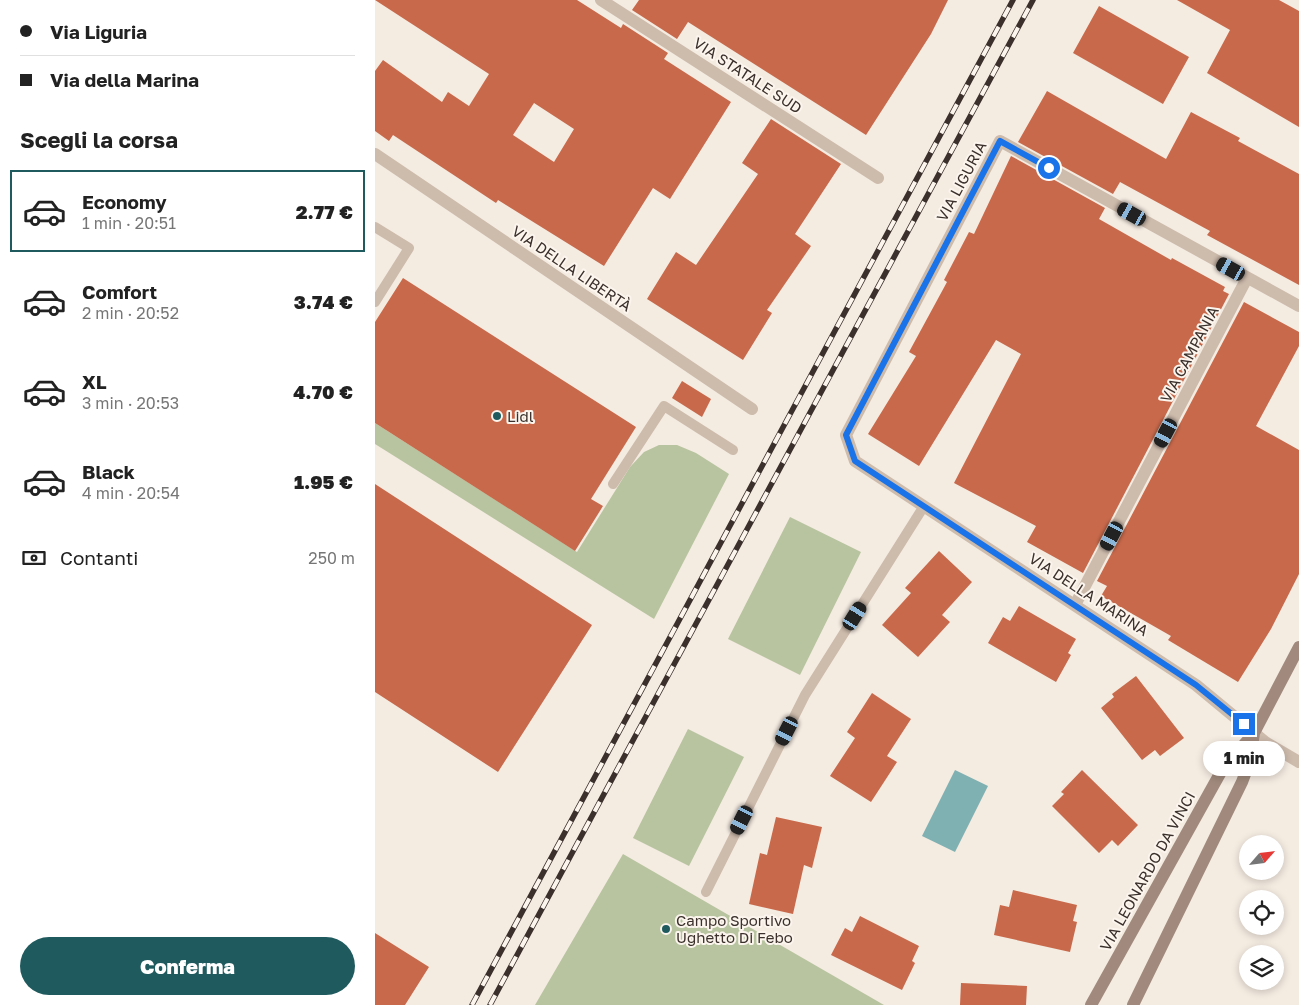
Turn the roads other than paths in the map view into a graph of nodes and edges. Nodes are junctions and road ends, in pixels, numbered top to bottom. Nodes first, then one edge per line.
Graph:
1 (601, 0) edge
2 (375, 154) edge
3 (878, 178) dead end
4 (375, 227) edge
5 (1247, 278) junction
6 (375, 302) edge
7 (1299, 306) edge
8 (752, 409) dead end
9 (733, 450) dead end
10 (855, 461) joint
11 (613, 484) dead end
12 (924, 506) junction
13 (1075, 605) junction
14 (1299, 648) edge
15 (1255, 733) junction
16 (1299, 762) edge
17 (706, 892) dead end
18 (1091, 1005) edge
19 (1133, 1005) edge

1 - 3 street, VIA STATALE SUD
2 - 8 street, VIA DELLA LIBERTÀ
4 - 6 lane
5 - 7 street, VIA LIGURIA
5 - 10 street, VIA LIGURIA
5 - 13 street, VIA CAMPANIA
9 - 11 lane
10 - 12 street, VIA DELLA MARINA
12 - 13 street, VIA DELLA MARINA
12 - 17 lane
13 - 15 street, VIA DELLA MARINA
14 - 15 street, VIA LEONARDO DA VINCI
15 - 16 street, VIA DELLA MARINA
15 - 18 street, VIA LEONARDO DA VINCI
15 - 19 street, VIA LEONARDO DA VINCI

